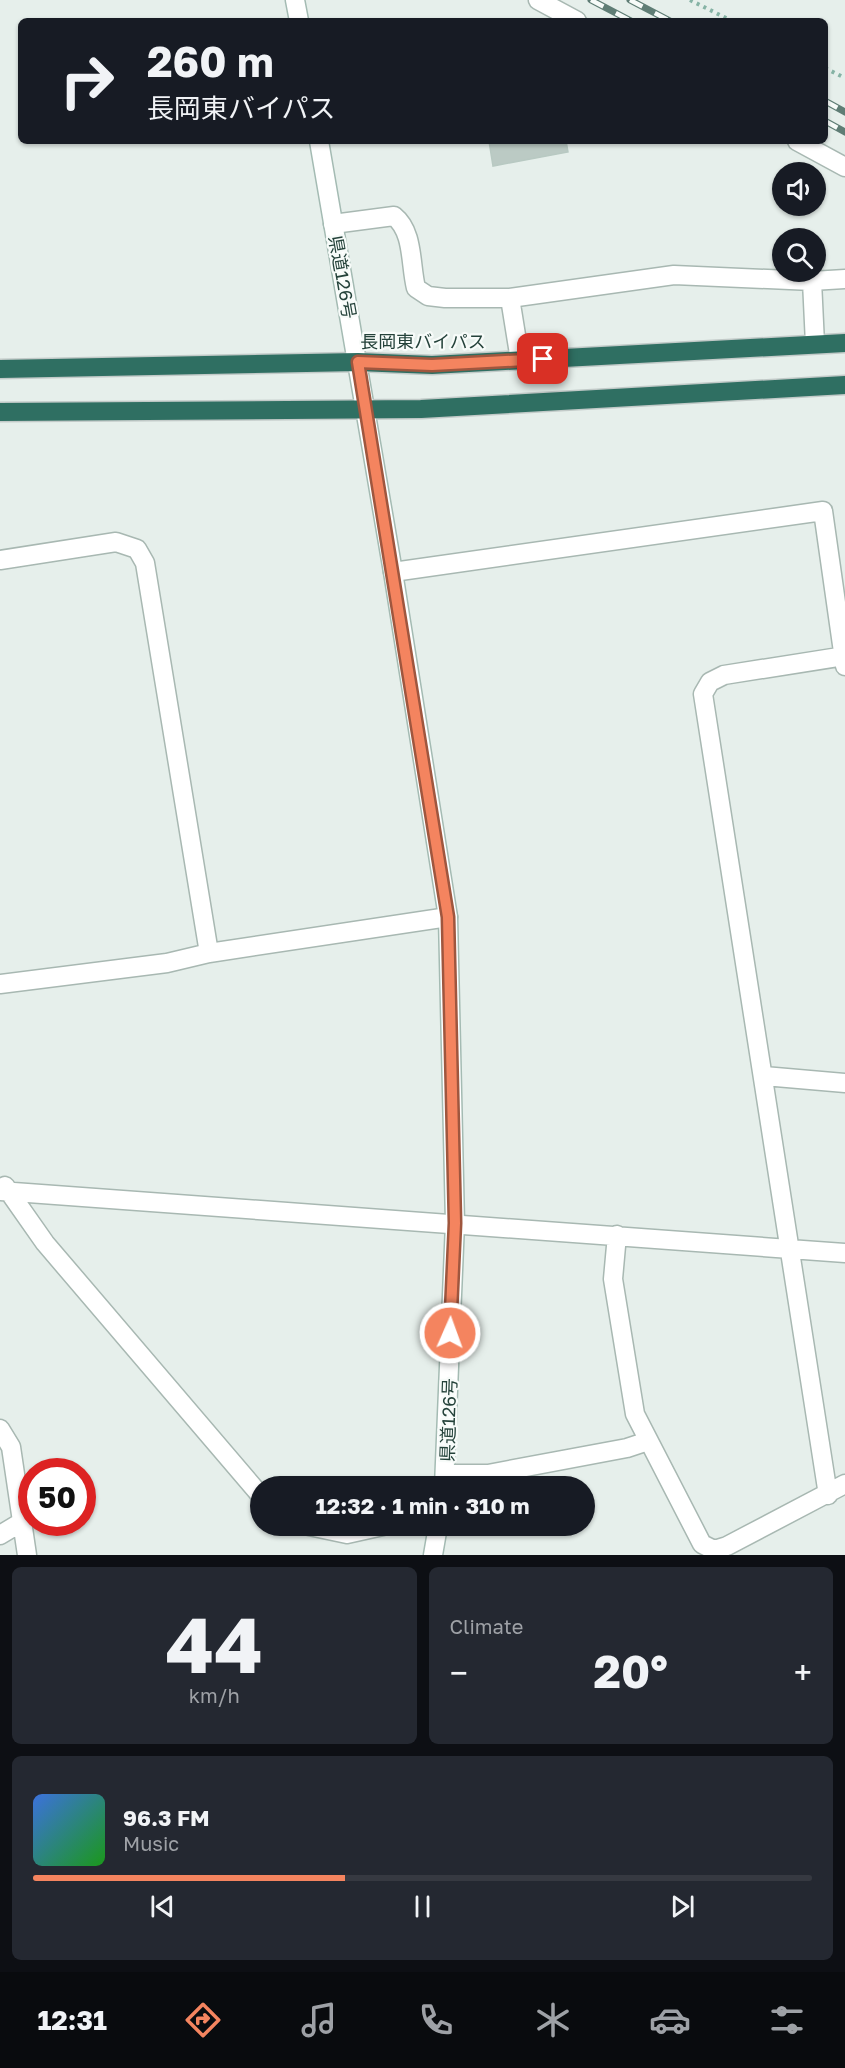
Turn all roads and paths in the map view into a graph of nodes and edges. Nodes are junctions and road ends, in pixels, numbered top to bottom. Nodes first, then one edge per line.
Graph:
1 (296, 0) edge
2 (538, 0) edge
3 (690, 0) edge
4 (299, 18) edge
5 (571, 18) edge
6 (726, 18) edge
7 (828, 70) edge
8 (845, 78) edge
9 (320, 144) edge
10 (803, 144) edge
11 (845, 167) edge
12 (333, 224) junction
13 (772, 279) edge
14 (845, 279) edge
15 (826, 280) edge
16 (812, 282) edge
17 (510, 298) junction
18 (845, 343) edge
19 (815, 344) junction
20 (520, 360) junction
21 (358, 362) junction
22 (0, 369) edge
23 (845, 385) edge
24 (365, 409) junction
25 (0, 412) edge
26 (0, 560) edge
27 (393, 572) junction
28 (844, 660) edge
29 (448, 917) junction
30 (209, 953) junction
31 (0, 984) edge
32 (764, 1076) junction
33 (845, 1083) edge
34 (4, 1188) edge
35 (455, 1223) junction
36 (617, 1235) junction
37 (790, 1250) junction
38 (845, 1252) edge
39 (0, 1428) edge
40 (648, 1441) junction
41 (445, 1476) edge
42 (474, 1476) edge
43 (250, 1483) edge
44 (845, 1484) edge
45 (828, 1495) junction
46 (18, 1506) edge
47 (18, 1524) edge
48 (0, 1535) edge
49 (23, 1536) edge
50 (436, 1536) edge
51 (27, 1555) edge
52 (433, 1555) edge

1 - 4 street
2 - 5 street
3 - 6 path
7 - 8 path
9 - 12 street, 県道126号
10 - 11 street
12 - 17 street
12 - 21 street, 県道126号
13 - 17 street
14 - 15 street
16 - 19 street
17 - 20 street
18 - 19 highway, 長岡東バイパス
19 - 20 highway, 長岡東バイパス
20 - 21 highway, 長岡東バイパス
21 - 22 highway, 長岡東バイパス
21 - 24 street, 県道126号
23 - 24 highway
24 - 25 highway
24 - 27 street, 県道126号
26 - 30 street
27 - 28 street
27 - 29 street, 県道126号
28 - 32 street
29 - 30 street
29 - 35 street, 県道126号
30 - 31 street
32 - 33 street
32 - 37 street
34 - 35 street
34 - 43 street
35 - 36 street
35 - 41 street, 県道126号
36 - 37 street
36 - 40 street
37 - 38 street
37 - 45 street
39 - 46 street
40 - 42 street
40 - 45 street
44 - 45 street
47 - 48 street
49 - 51 street
50 - 52 street

